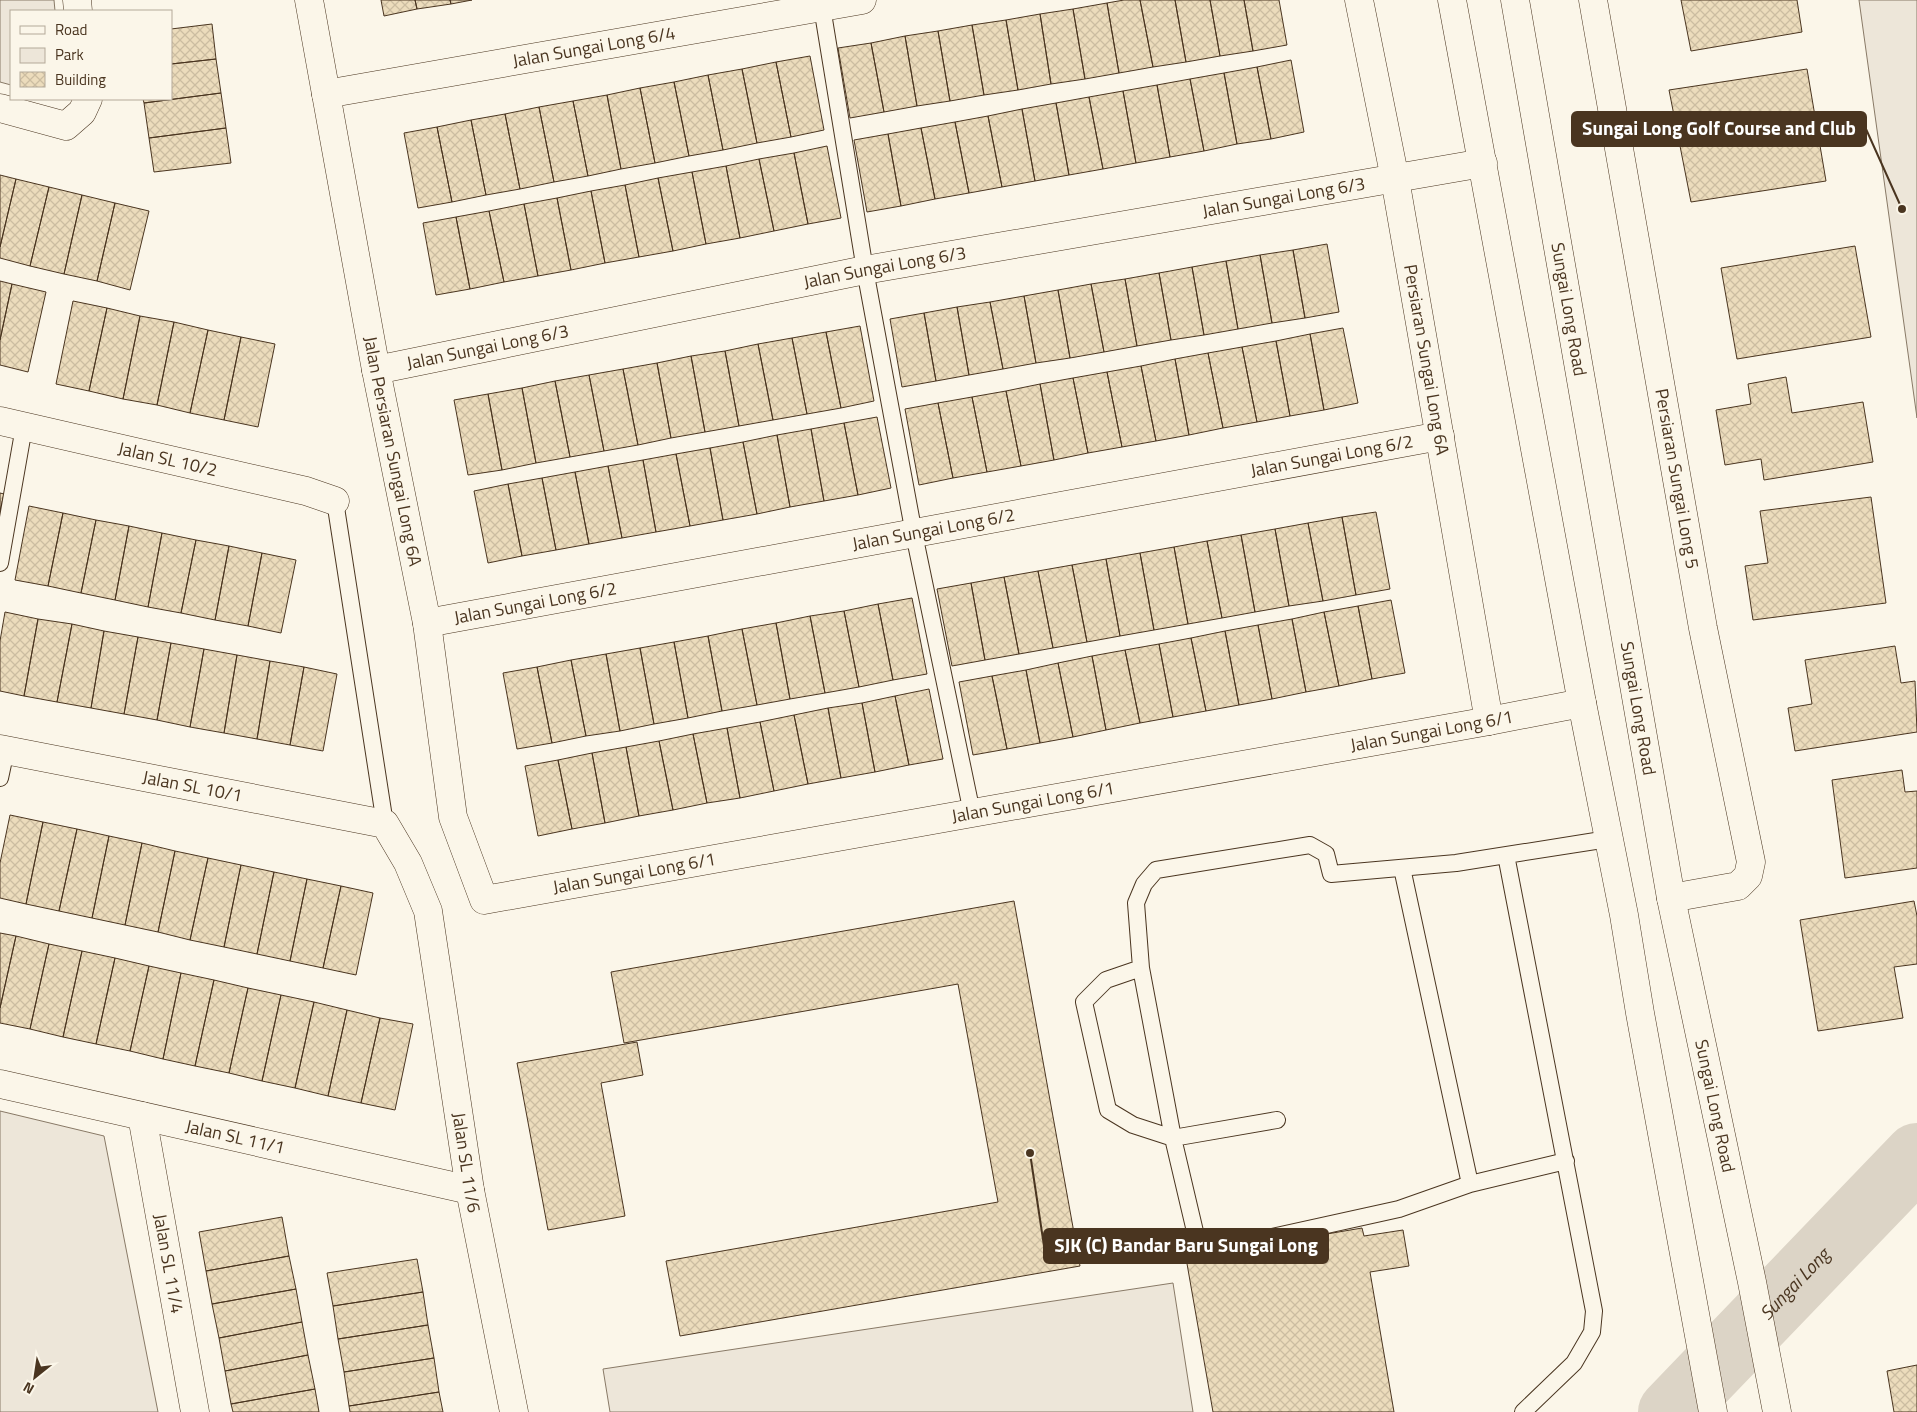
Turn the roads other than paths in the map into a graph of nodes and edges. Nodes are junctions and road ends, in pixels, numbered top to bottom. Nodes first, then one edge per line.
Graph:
1 (309, 0) edge
2 (862, 0) edge
3 (1359, 0) edge
4 (1452, 0) edge
5 (1515, 0) edge
6 (1593, 0) edge
7 (822, 7) junction
8 (326, 94) junction
9 (88, 100) edge
10 (0, 108) edge
11 (1483, 163) junction
12 (1395, 179) junction
13 (865, 270) junction
14 (376, 370) junction
15 (12, 424) edge
16 (1440, 436) junction
17 (334, 501) joint
18 (914, 534) junction
19 (0, 563) edge
20 (427, 623) junction
21 (1582, 703) junction
22 (1489, 721) junction
23 (3, 750) edge
24 (0, 778) edge
25 (972, 813) junction
26 (385, 824) junction
27 (1608, 839) junction
28 (1506, 855) junction
29 (1402, 868) junction
30 (1671, 898) junction
31 (484, 900) joint
32 (1141, 968) junction
33 (0, 1084) edge
34 (142, 1116) junction
35 (1278, 1120) dead end
36 (1173, 1138) junction
37 (1566, 1161) junction
38 (1470, 1184) junction
39 (470, 1190) junction
40 (1776, 1411) edge
41 (195, 1412) edge
42 (514, 1412) edge
43 (1523, 1412) edge
44 (1713, 1412) edge

1 - 8 street, Jalan Persiaran Sungai Long 6A
2 - 7 street, Jalan Sungai Long 6/4
3 - 12 street, Persiaran Sungai Long 6A
4 - 11 street
5 - 30 street, Sungai Long Road
6 - 30 street, Persiaran Sungai Long 5
7 - 8 street, Jalan Sungai Long 6/4
7 - 13 lane
8 - 14 street, Jalan Persiaran Sungai Long 6A
9 - 10 street
11 - 12 street, Jalan Sungai Long 6/3
11 - 21 street
12 - 13 street, Jalan Sungai Long 6/3
12 - 16 street, Persiaran Sungai Long 6A
13 - 14 street, Jalan Sungai Long 6/3
13 - 18 lane
14 - 20 street, Jalan Persiaran Sungai Long 6A
15 - 17 street, Jalan SL 10/2
15 - 19 lane
16 - 18 street, Jalan Sungai Long 6/2
16 - 22 street, Persiaran Sungai Long 6A
17 - 26 lane
18 - 20 street, Jalan Sungai Long 6/2
18 - 25 lane
20 - 31 street, Jalan Persiaran Sungai Long 6A
21 - 22 street, Jalan Sungai Long 6/1
21 - 27 street
22 - 25 street, Jalan Sungai Long 6/1
23 - 24 lane
23 - 26 street, Jalan SL 10/1
25 - 31 street, Jalan Sungai Long 6/1
26 - 39 street, Jalan SL 11/6
27 - 28 lane
27 - 44 street
28 - 29 lane
28 - 37 lane
29 - 32 lane
29 - 38 lane
30 - 40 street, Sungai Long Road
32 - 36 lane
32 - 36 lane
33 - 34 street, Jalan SL 11/1
34 - 39 street, Jalan SL 11/1
34 - 41 street, Jalan SL 11/4
35 - 36 lane
36 - 38 lane
37 - 38 lane
37 - 43 lane
39 - 42 street, Jalan SL 11/6

